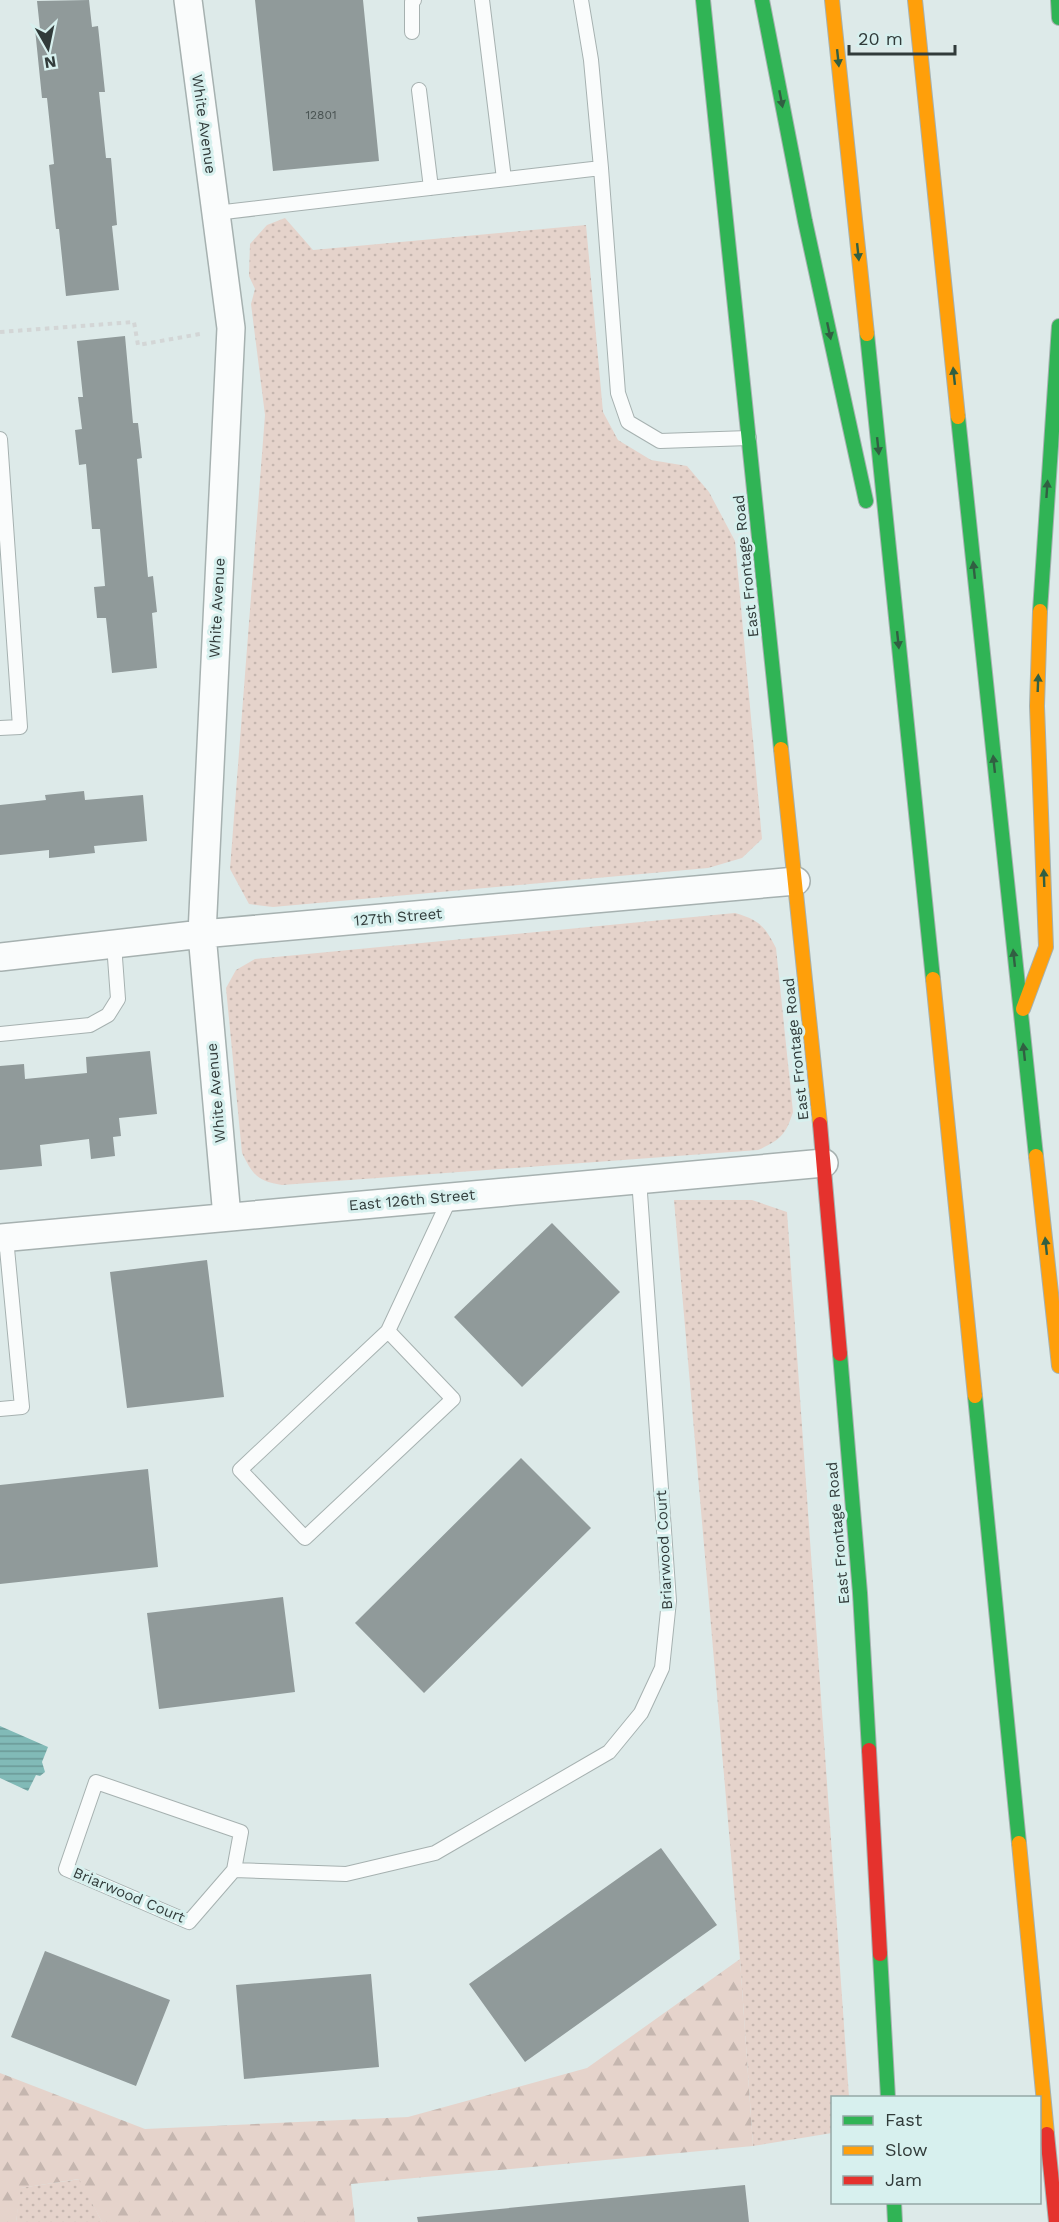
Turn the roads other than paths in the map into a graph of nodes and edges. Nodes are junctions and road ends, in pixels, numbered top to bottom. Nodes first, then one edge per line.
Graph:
1 (188, 0) edge
2 (414, 0) edge
3 (482, 0) edge
4 (580, 0) edge
5 (703, 0) edge
6 (762, 0) edge
7 (832, 0) edge
8 (915, 0) edge
9 (1058, 0) edge
10 (1059, 18) edge
11 (412, 32) dead end
12 (419, 90) dead end
13 (601, 168) junction
14 (504, 179) junction
15 (432, 188) junction
16 (216, 213) junction
17 (1059, 326) edge
18 (749, 438) junction
19 (0, 439) edge
20 (890, 563) junction
21 (0, 728) edge
22 (796, 881) junction
23 (202, 934) junction
24 (114, 944) junction
25 (0, 957) edge
26 (1020, 1016) junction
27 (0, 1034) edge
28 (824, 1162) junction
29 (639, 1179) junction
30 (452, 1196) junction
31 (226, 1217) junction
32 (3, 1238) edge
33 (7, 1310) edge
34 (388, 1331) junction
35 (1059, 1366) edge
36 (0, 1409) edge
37 (234, 1870) junction
38 (888, 2096) edge
39 (894, 2204) edge
40 (895, 2222) edge
41 (1056, 2222) edge

1 - 16 street, White Avenue
2 - 11 lane
3 - 14 lane
4 - 13 lane
5 - 18 main road, East Frontage Road
6 -> 20 main road
7 -> 20 main road
26 -> 8 main road
9 - 10 main road
12 - 15 lane
13 - 14 lane
13 - 18 lane
14 - 15 lane
15 - 16 lane
16 - 23 street, White Avenue
26 -> 17 main road
18 - 22 main road, East Frontage Road
19 - 21 lane
20 -> 41 main road
22 - 23 street, 127th Street
22 - 28 main road, East Frontage Road
23 - 24 street, 127th Street
23 - 31 street, White Avenue
24 - 25 street, 127th Street
24 - 27 lane
35 -> 26 main road
28 - 29 street, East 126th Street
28 - 38 main road, East Frontage Road
29 - 30 street, East 126th Street
29 - 37 lane, Briarwood Court
30 - 31 street, East 126th Street
30 - 34 lane
31 - 32 street, East 126th Street
32 - 33 lane
33 - 36 lane
34 - 34 lane
37 - 37 lane, Briarwood Court
39 - 40 main road

